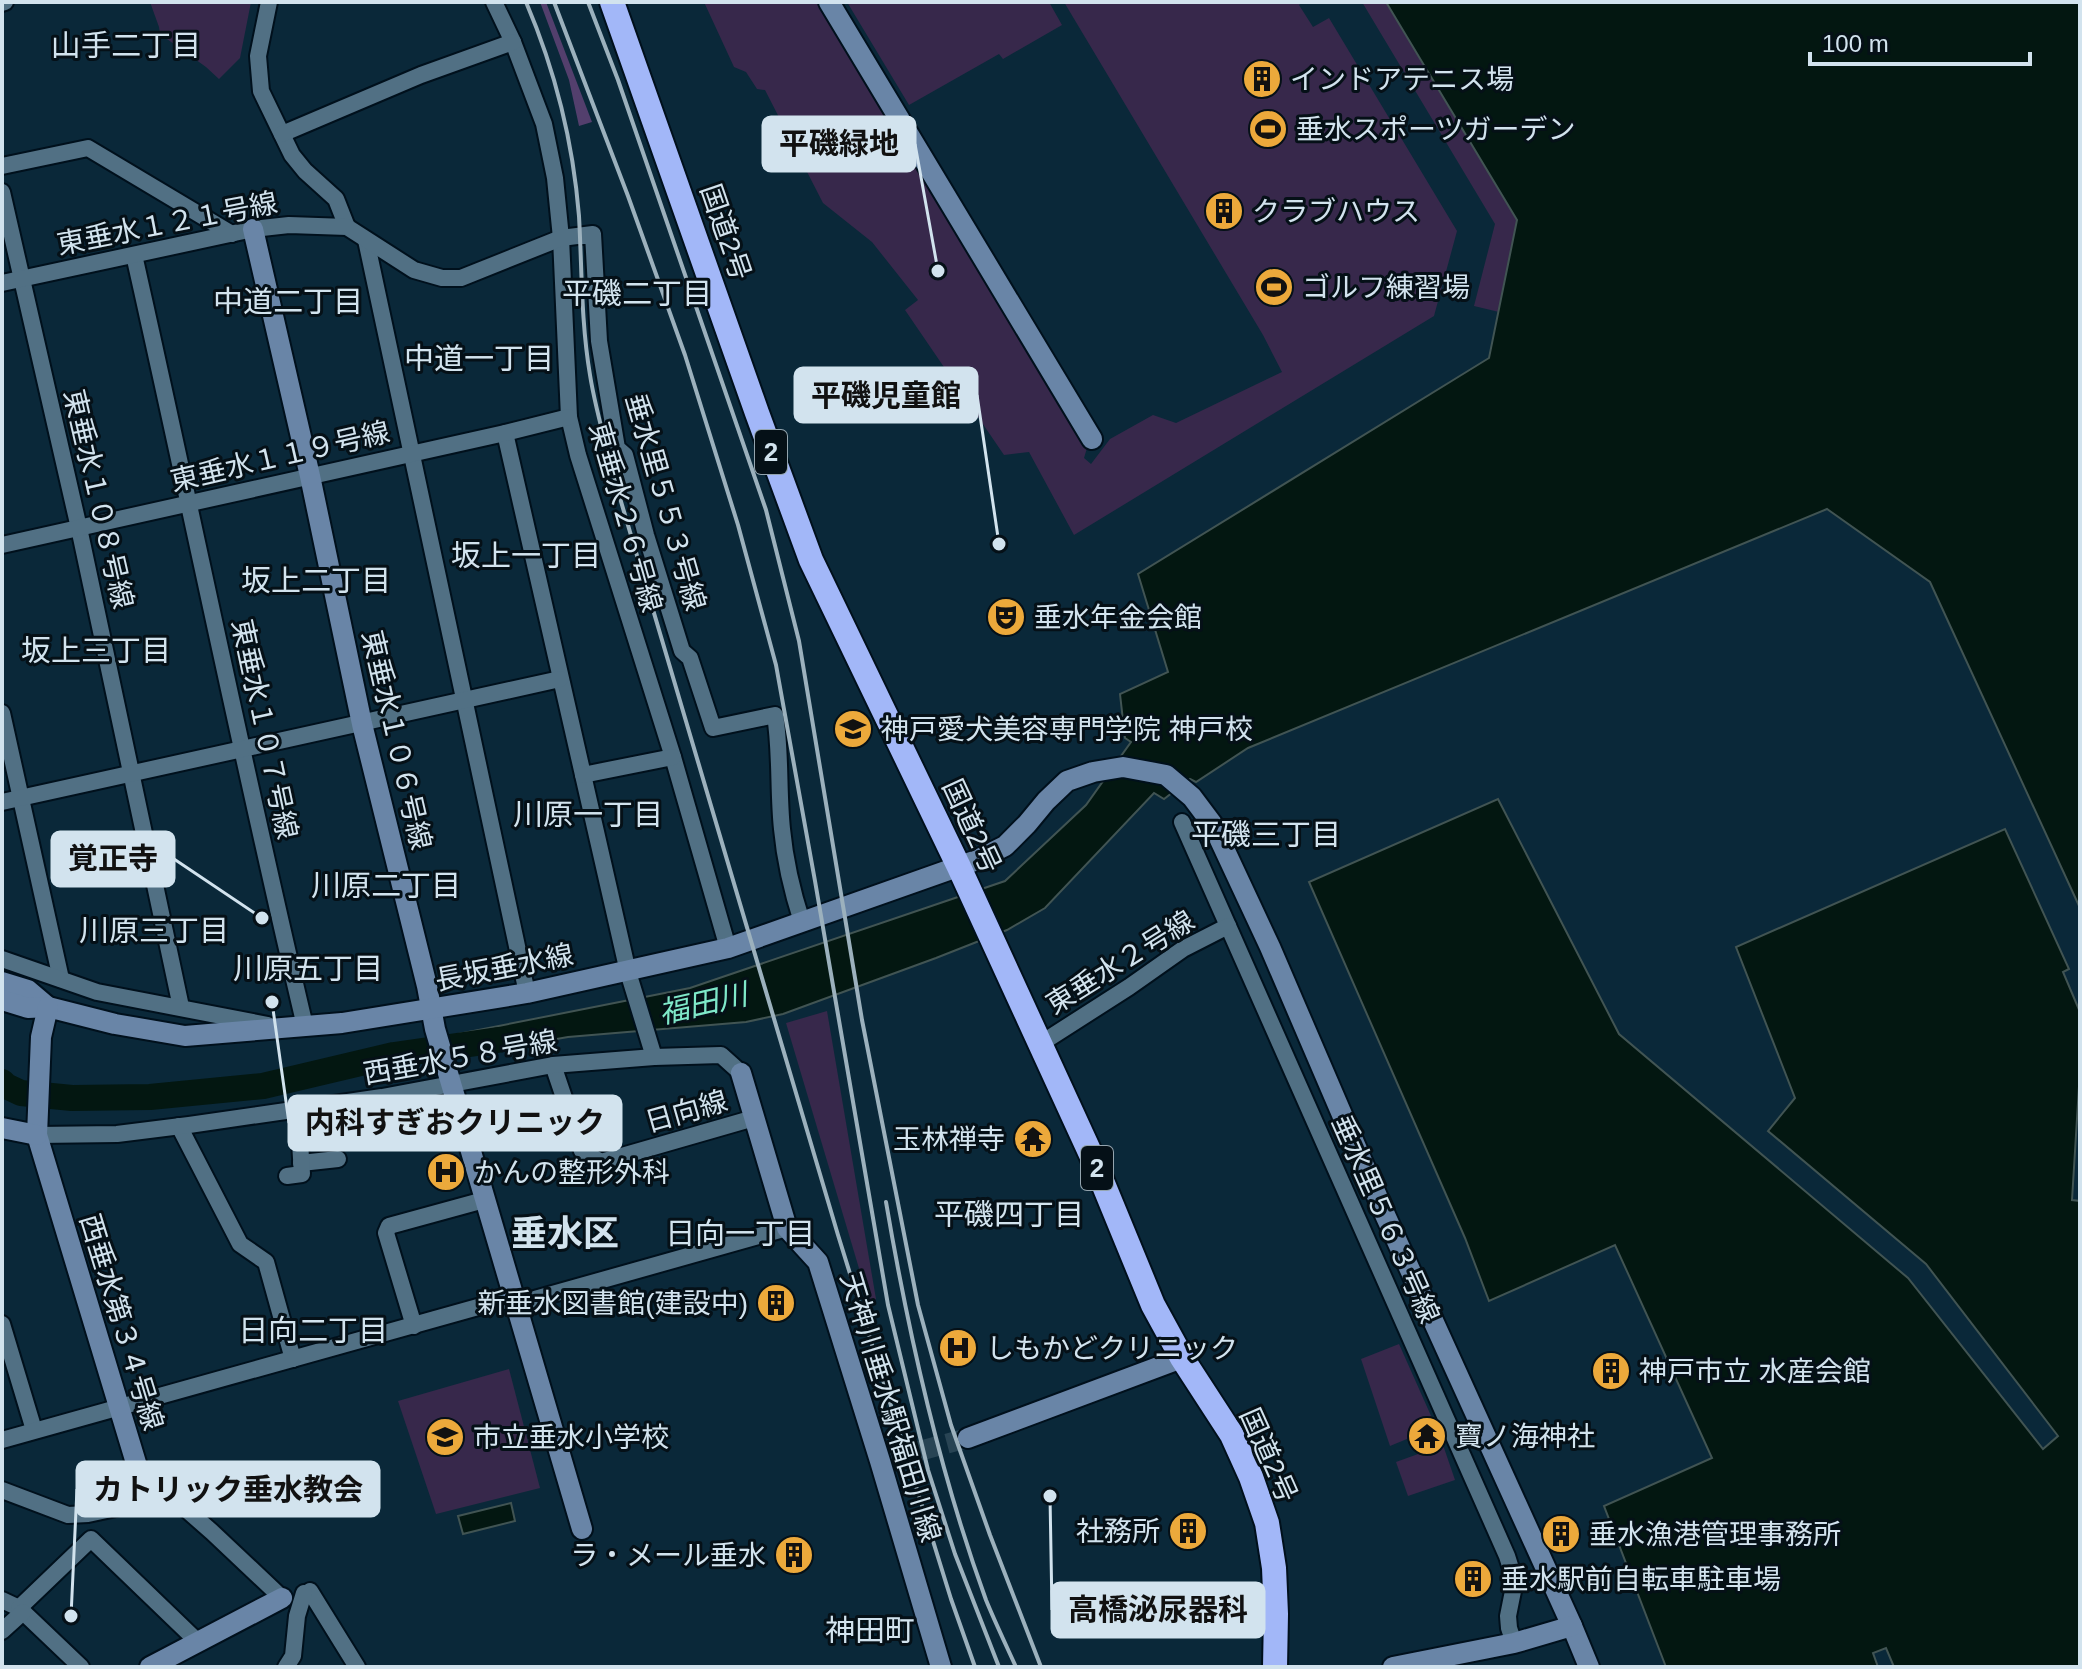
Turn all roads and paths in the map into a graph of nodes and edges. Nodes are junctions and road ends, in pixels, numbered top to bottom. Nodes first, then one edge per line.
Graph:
1 (269, 2) edge
2 (494, 2) edge
3 (612, 2) edge
4 (829, 2) edge
5 (513, 42) junction
6 (282, 134) junction
7 (2, 166) edge
8 (2, 192) edge
9 (347, 227) junction
10 (253, 229) junction
11 (232, 234) junction
12 (561, 238) junction
13 (366, 240) junction
14 (134, 255) junction
15 (22, 278) junction
16 (2, 283) edge
17 (569, 417) junction
18 (505, 433) junction
19 (1092, 439) dead end
20 (412, 454) junction
21 (310, 476) junction
22 (190, 503) junction
23 (79, 528) junction
24 (2, 545) edge
25 (560, 679) junction
26 (465, 701) junction
27 (2, 713) edge
28 (362, 724) junction
29 (242, 751) junction
30 (673, 757) junction
31 (132, 775) junction
32 (583, 775) junction
33 (21, 798) junction
34 (2, 802) edge
35 (1182, 822) dead end
36 (963, 877) junction
37 (802, 922) junction
38 (1228, 926) junction
39 (728, 948) junction
40 (2, 959) edge
41 (61, 979) junction
42 (630, 979) junction
43 (2, 982) edge
44 (527, 993) junction
45 (2, 1000) edge
46 (48, 1007) junction
47 (181, 1007) junction
48 (434, 1019) junction
49 (294, 1027) junction
50 (1040, 1044) junction
51 (654, 1057) junction
52 (553, 1065) junction
53 (741, 1073) joint
54 (448, 1078) junction
55 (298, 1110) junction
56 (754, 1118) junction
57 (179, 1126) junction
58 (2, 1128) edge
59 (37, 1130) junction
60 (338, 1159) dead end
61 (301, 1163) junction
62 (287, 1176) dead end
63 (484, 1200) junction
64 (787, 1228) junction
65 (517, 1304) junction
66 (2, 1324) edge
67 (414, 1326) junction
68 (1182, 1358) junction
69 (293, 1359) junction
70 (118, 1407) junction
71 (34, 1430) junction
72 (968, 1438) tunnel mouth
73 (2, 1440) edge
74 (2, 1490) edge
75 (146, 1496) junction
76 (582, 1529) dead end
77 (282, 1598) joint
78 (2, 1600) edge
79 (21, 1610) junction
80 (1572, 1626) junction
81 (2, 1631) edge
82 (198, 1642) junction
83 (1514, 1643) junction
84 (81, 1667) edge
85 (150, 1667) edge
86 (286, 1667) edge
87 (357, 1667) edge
88 (941, 1667) edge
89 (1275, 1667) edge
90 (1393, 1667) edge
91 (1589, 1667) edge

1 - 6 street
2 - 5 street, 東垂水２６号線
3 - 36 highway, 国道2号 / 2
4 - 19 street
5 - 6 street
5 - 12 street, 東垂水２６号線
6 - 9 street
7 - 11 street
8 - 15 street, 東垂水１０８号線
9 - 10 street, 東垂水１２１号線
9 - 13 street
10 - 11 street, 東垂水１２１号線
10 - 21 street, 東垂水１０６号線
11 - 14 street, 東垂水１２１号線
12 - 13 street
12 - 17 street, 東垂水２６号線
12 - 37 street, 垂水里５５３号線
13 - 20 street
14 - 15 street, 東垂水１２１号線
14 - 22 street, 東垂水１０７号線
15 - 16 street, 東垂水１２１号線
15 - 23 street, 東垂水１０８号線
17 - 18 street, 東垂水１１９号線
17 - 30 street, 東垂水２６号線
18 - 20 street, 東垂水１１９号線
18 - 25 street
20 - 21 street, 東垂水１１９号線
20 - 26 street
21 - 22 street, 東垂水１１９号線
21 - 28 street, 東垂水１０６号線
22 - 23 street, 東垂水１１９号線
22 - 29 street, 東垂水１０７号線
23 - 24 street, 東垂水１１９号線
23 - 31 street, 東垂水１０８号線
25 - 26 street
25 - 32 street
26 - 28 street
26 - 44 street
27 - 33 street
28 - 29 street
28 - 48 street, 東垂水１０６号線
29 - 31 street
29 - 49 street, 東垂水１０７号線
30 - 32 street
30 - 39 street, 東垂水２６号線
31 - 33 street
31 - 47 street, 東垂水１０８号線
32 - 42 street
33 - 34 street
33 - 41 street
35 - 38 street, 垂水里５６３号線
36 - 37 street, 長坂垂水線
36 - 50 highway, 国道2号 / 2
36 - 80 street, 長坂垂水線
37 - 39 street, 長坂垂水線
38 - 50 street, 東垂水２号線
38 - 83 street, 垂水里５６３号線
39 - 42 street, 長坂垂水線
40 - 41 street
41 - 47 street
42 - 44 street, 長坂垂水線
42 - 51 street
43 - 46 street, 長坂垂水線
44 - 48 street, 長坂垂水線
45 - 46 street, 長坂垂水線
46 - 49 street, 長坂垂水線
46 - 59 street, 西垂水第３４号線
47 - 49 street
48 - 49 street, 長坂垂水線
48 - 54 street, 東垂水１０６号線
50 - 68 highway, 国道2号 / 2
51 - 52 street, 西垂水５８号線
51 - 53 street, 天神川垂水駅福田川線
52 - 54 street, 西垂水５８号線
52 - 56 street, 日向線
53 - 56 street, 天神川垂水駅福田川線
54 - 55 street, 西垂水５８号線
54 - 63 street, 東垂水１０６号線
55 - 57 street, 西垂水５８号線
55 - 61 street
56 - 64 street, 天神川垂水駅福田川線
57 - 59 street, 西垂水５８号線
57 - 69 street
58 - 59 street
59 - 70 street, 西垂水第３４号線
60 - 61 street
61 - 62 street
63 - 65 street, 東垂水１０６号線
63 - 67 street
64 - 65 street
64 - 88 street, 天神川垂水駅福田川線
65 - 67 street
65 - 76 street, 東垂水１０６号線
66 - 71 street
67 - 69 street
68 - 72 street
68 - 89 highway, 国道2号 / 2
69 - 70 street
70 - 71 street
70 - 75 street, 西垂水第３４号線
71 - 73 street
74 - 75 street
75 - 77 street
77 - 82 street
78 - 79 street
79 - 81 street
79 - 82 street
79 - 84 street
80 - 83 street
80 - 91 street, 長坂垂水線
82 - 85 street
83 - 90 street
86 - 87 street

